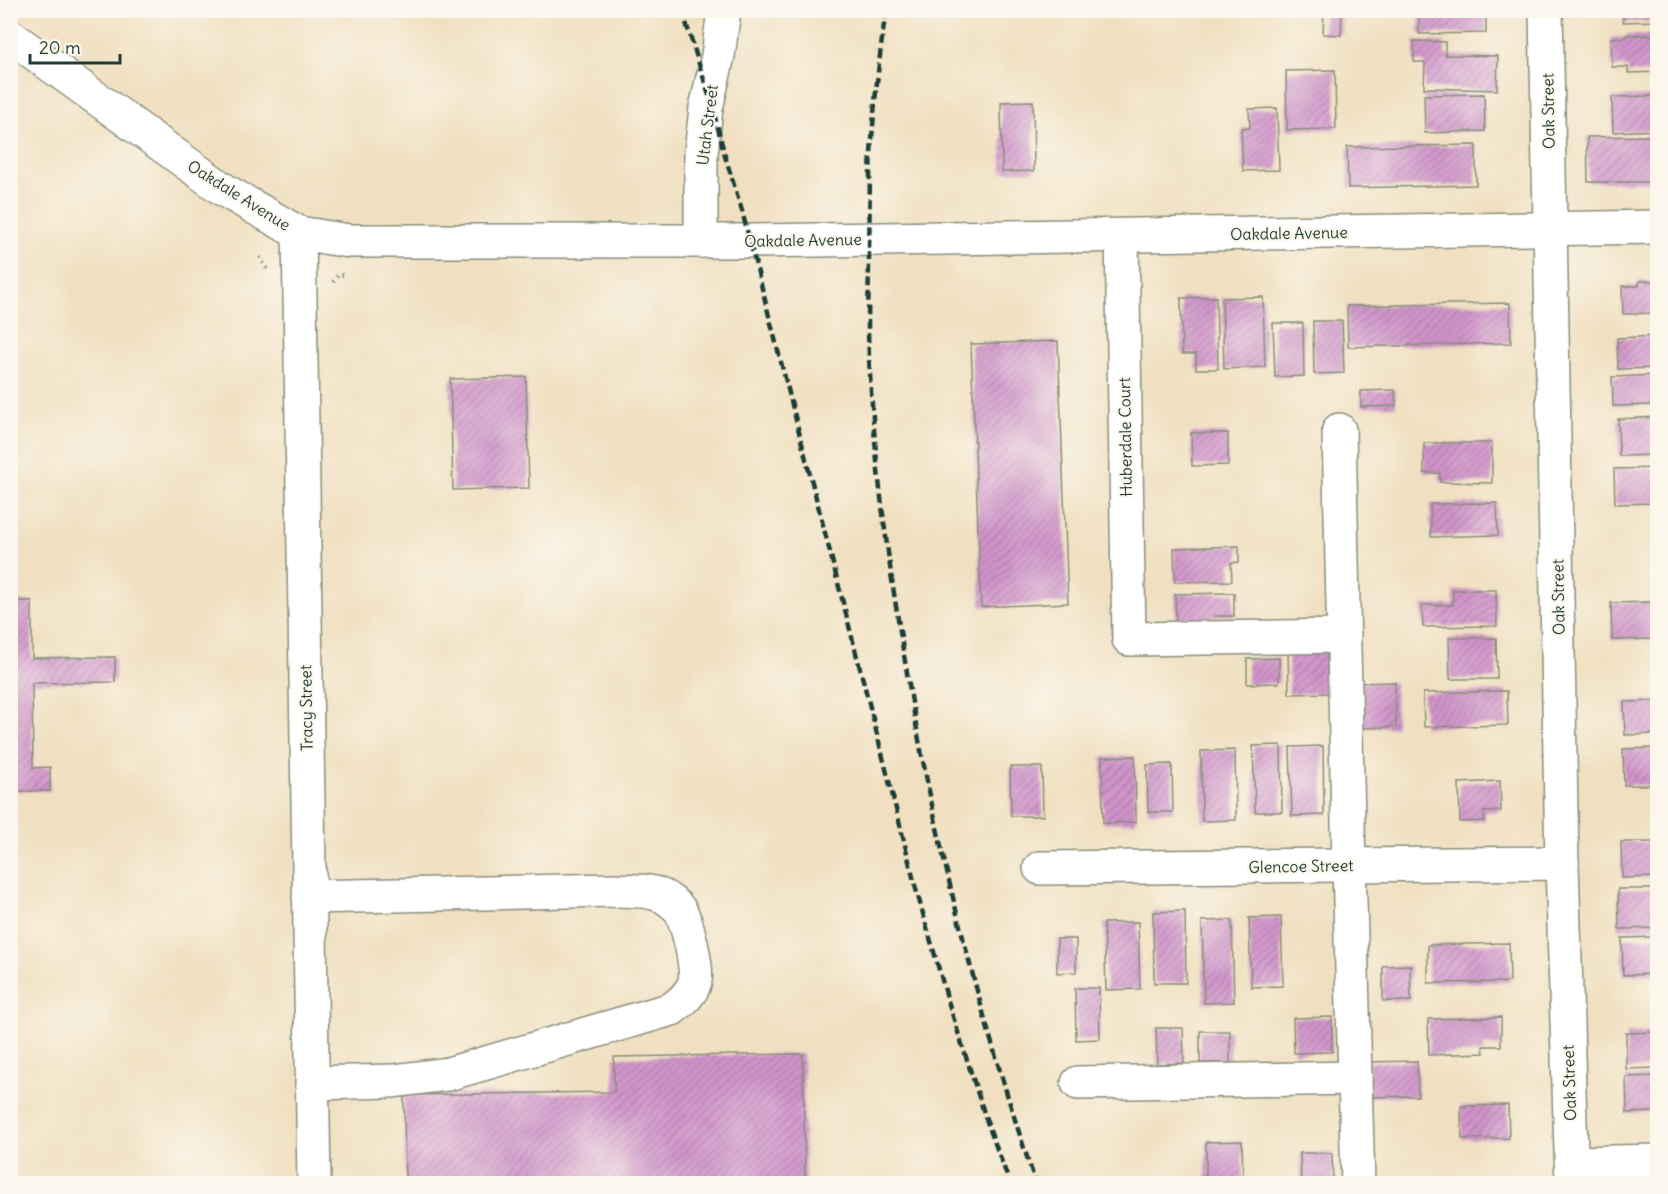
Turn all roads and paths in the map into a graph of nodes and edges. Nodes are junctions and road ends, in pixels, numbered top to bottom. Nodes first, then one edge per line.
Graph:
1 (724, 10) edge
2 (1546, 10) edge
3 (10, 36) edge
4 (1658, 227) edge
5 (1551, 230) junction
6 (299, 232) junction
7 (1122, 236) junction
8 (701, 241) junction
9 (350, 275) dead end
10 (327, 289) dead end
11 (1339, 430) dead end
12 (1344, 636) junction
13 (1562, 863) junction
14 (1349, 865) junction
15 (1040, 868) dead end
16 (309, 897) junction
17 (1355, 1078) junction
18 (312, 1083) junction
19 (1078, 1083) dead end
20 (1658, 1161) edge
21 (1572, 1173) edge
22 (314, 1184) edge
23 (1358, 1184) edge

1 - 8 street, Utah Street
2 - 5 street, Oak Street
3 - 6 street, Oakdale Avenue
4 - 5 street, Oakdale Avenue
5 - 7 street, Oakdale Avenue
5 - 13 street, Oak Street
6 - 8 street, Oakdale Avenue
6 - 16 street, Tracy Street
7 - 8 street, Oakdale Avenue
7 - 12 street, Huberdale Court
9 - 10 path
11 - 12 street
12 - 14 street
13 - 14 street, Glencoe Street
13 - 21 street, Oak Street
14 - 15 street, Glencoe Street
14 - 17 street
16 - 18 street, Tracy Street
16 - 18 street
17 - 19 street
17 - 23 street
18 - 22 street, Tracy Street
20 - 21 street

